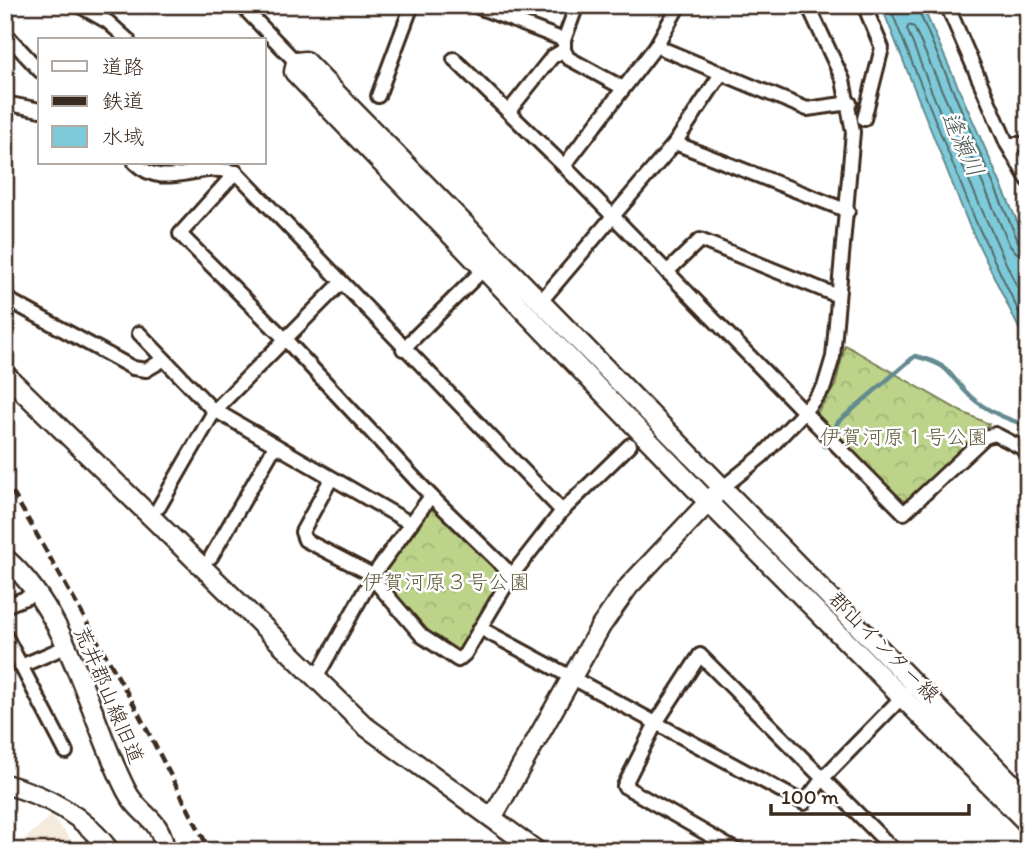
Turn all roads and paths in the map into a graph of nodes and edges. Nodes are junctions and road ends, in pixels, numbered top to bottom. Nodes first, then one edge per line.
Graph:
1 (78, 5) edge
2 (241, 5) edge
3 (412, 5) edge
4 (473, 5) edge
5 (577, 5) edge
6 (679, 5) edge
7 (808, 5) edge
8 (864, 5) edge
9 (947, 5) edge
10 (5, 33) edge
11 (126, 38) edge
12 (564, 45) junction
13 (656, 46) junction
14 (454, 59) dead end
15 (296, 62) junction
16 (38, 69) edge
17 (720, 74) junction
18 (623, 88) junction
19 (378, 96) dead end
20 (5, 103) edge
21 (850, 103) junction
22 (38, 110) edge
23 (509, 111) junction
24 (864, 119) dead end
25 (676, 143) junction
26 (1007, 144) junction
27 (1028, 144) edge
28 (136, 164) edge
29 (564, 166) junction
30 (236, 172) junction
31 (1028, 180) edge
32 (848, 211) junction
33 (614, 217) junction
34 (498, 255) junction
35 (484, 269) junction
36 (667, 272) junction
37 (341, 283) junction
38 (838, 296) junction
39 (5, 298) edge
40 (542, 300) junction
41 (139, 333) dead end
42 (285, 339) junction
43 (403, 349) junction
44 (163, 360) junction
45 (5, 374) edge
46 (215, 410) junction
47 (804, 412) junction
48 (630, 445) dead end
49 (275, 446) junction
50 (1028, 451) edge
51 (331, 479) junction
52 (430, 496) junction
53 (715, 496) junction
54 (159, 507) dead end
55 (562, 511) junction
56 (410, 523) junction
57 (211, 557) dead end
58 (5, 558) edge
59 (512, 575) junction
60 (372, 577) junction
61 (38, 593) junction
62 (5, 606) edge
63 (480, 628) junction
64 (5, 635) edge
65 (65, 647) junction
66 (21, 666) junction
67 (570, 676) junction
68 (316, 678) junction
69 (908, 691) junction
70 (656, 723) junction
71 (66, 752) dead end
72 (824, 777) junction
73 (5, 784) edge
74 (1028, 800) edge
75 (492, 818) junction
76 (1028, 824) edge
77 (110, 851) edge
78 (165, 851) edge
79 (537, 851) edge
80 (737, 851) edge
81 (895, 851) edge

1 - 11 street
2 - 15 street
3 - 19 street
4 - 12 street
5 - 12 street
6 - 13 street
7 - 21 street
8 - 24 street
9 - 26 street
10 - 16 street
12 - 18 street
12 - 23 street
13 - 17 street
13 - 18 street
14 - 23 street
15 - 34 street
15 - 35 street
17 - 21 street
17 - 25 street
18 - 29 street
20 - 22 street
21 - 32 street
23 - 29 street
25 - 32 street
25 - 33 street
26 - 27 street
26 - 31 street
28 - 30 street
29 - 33 street
30 - 37 street
30 - 42 street
32 - 38 street
33 - 36 street
33 - 40 street
34 - 35 street
34 - 40 street
35 - 43 street
35 - 53 street
36 - 38 street
36 - 47 street
37 - 42 street
37 - 43 street
38 - 47 street
39 - 44 street
40 - 53 street
41 - 44 street
42 - 46 street
42 - 52 street
43 - 55 street
44 - 46 street
45 - 68 street
46 - 49 street
46 - 54 street
47 - 50 street
47 - 53 street
48 - 55 street
49 - 51 street
49 - 57 street
51 - 56 street
51 - 60 street
52 - 56 street
52 - 59 street
53 - 67 street
53 - 69 street
55 - 59 street
56 - 60 street
58 - 61 street, 荒井郡山線旧道
59 - 63 street
60 - 63 street
60 - 68 street
61 - 62 street
61 - 65 street, 荒井郡山線旧道
63 - 67 street
64 - 66 street
65 - 66 street
65 - 78 street, 荒井郡山線旧道
66 - 71 street
67 - 70 street
67 - 75 street
68 - 75 street
69 - 72 street
69 - 74 street
69 - 76 street, 郡山インター線
70 - 72 street
70 - 72 street
70 - 80 street
72 - 81 street
73 - 77 street
75 - 79 street

